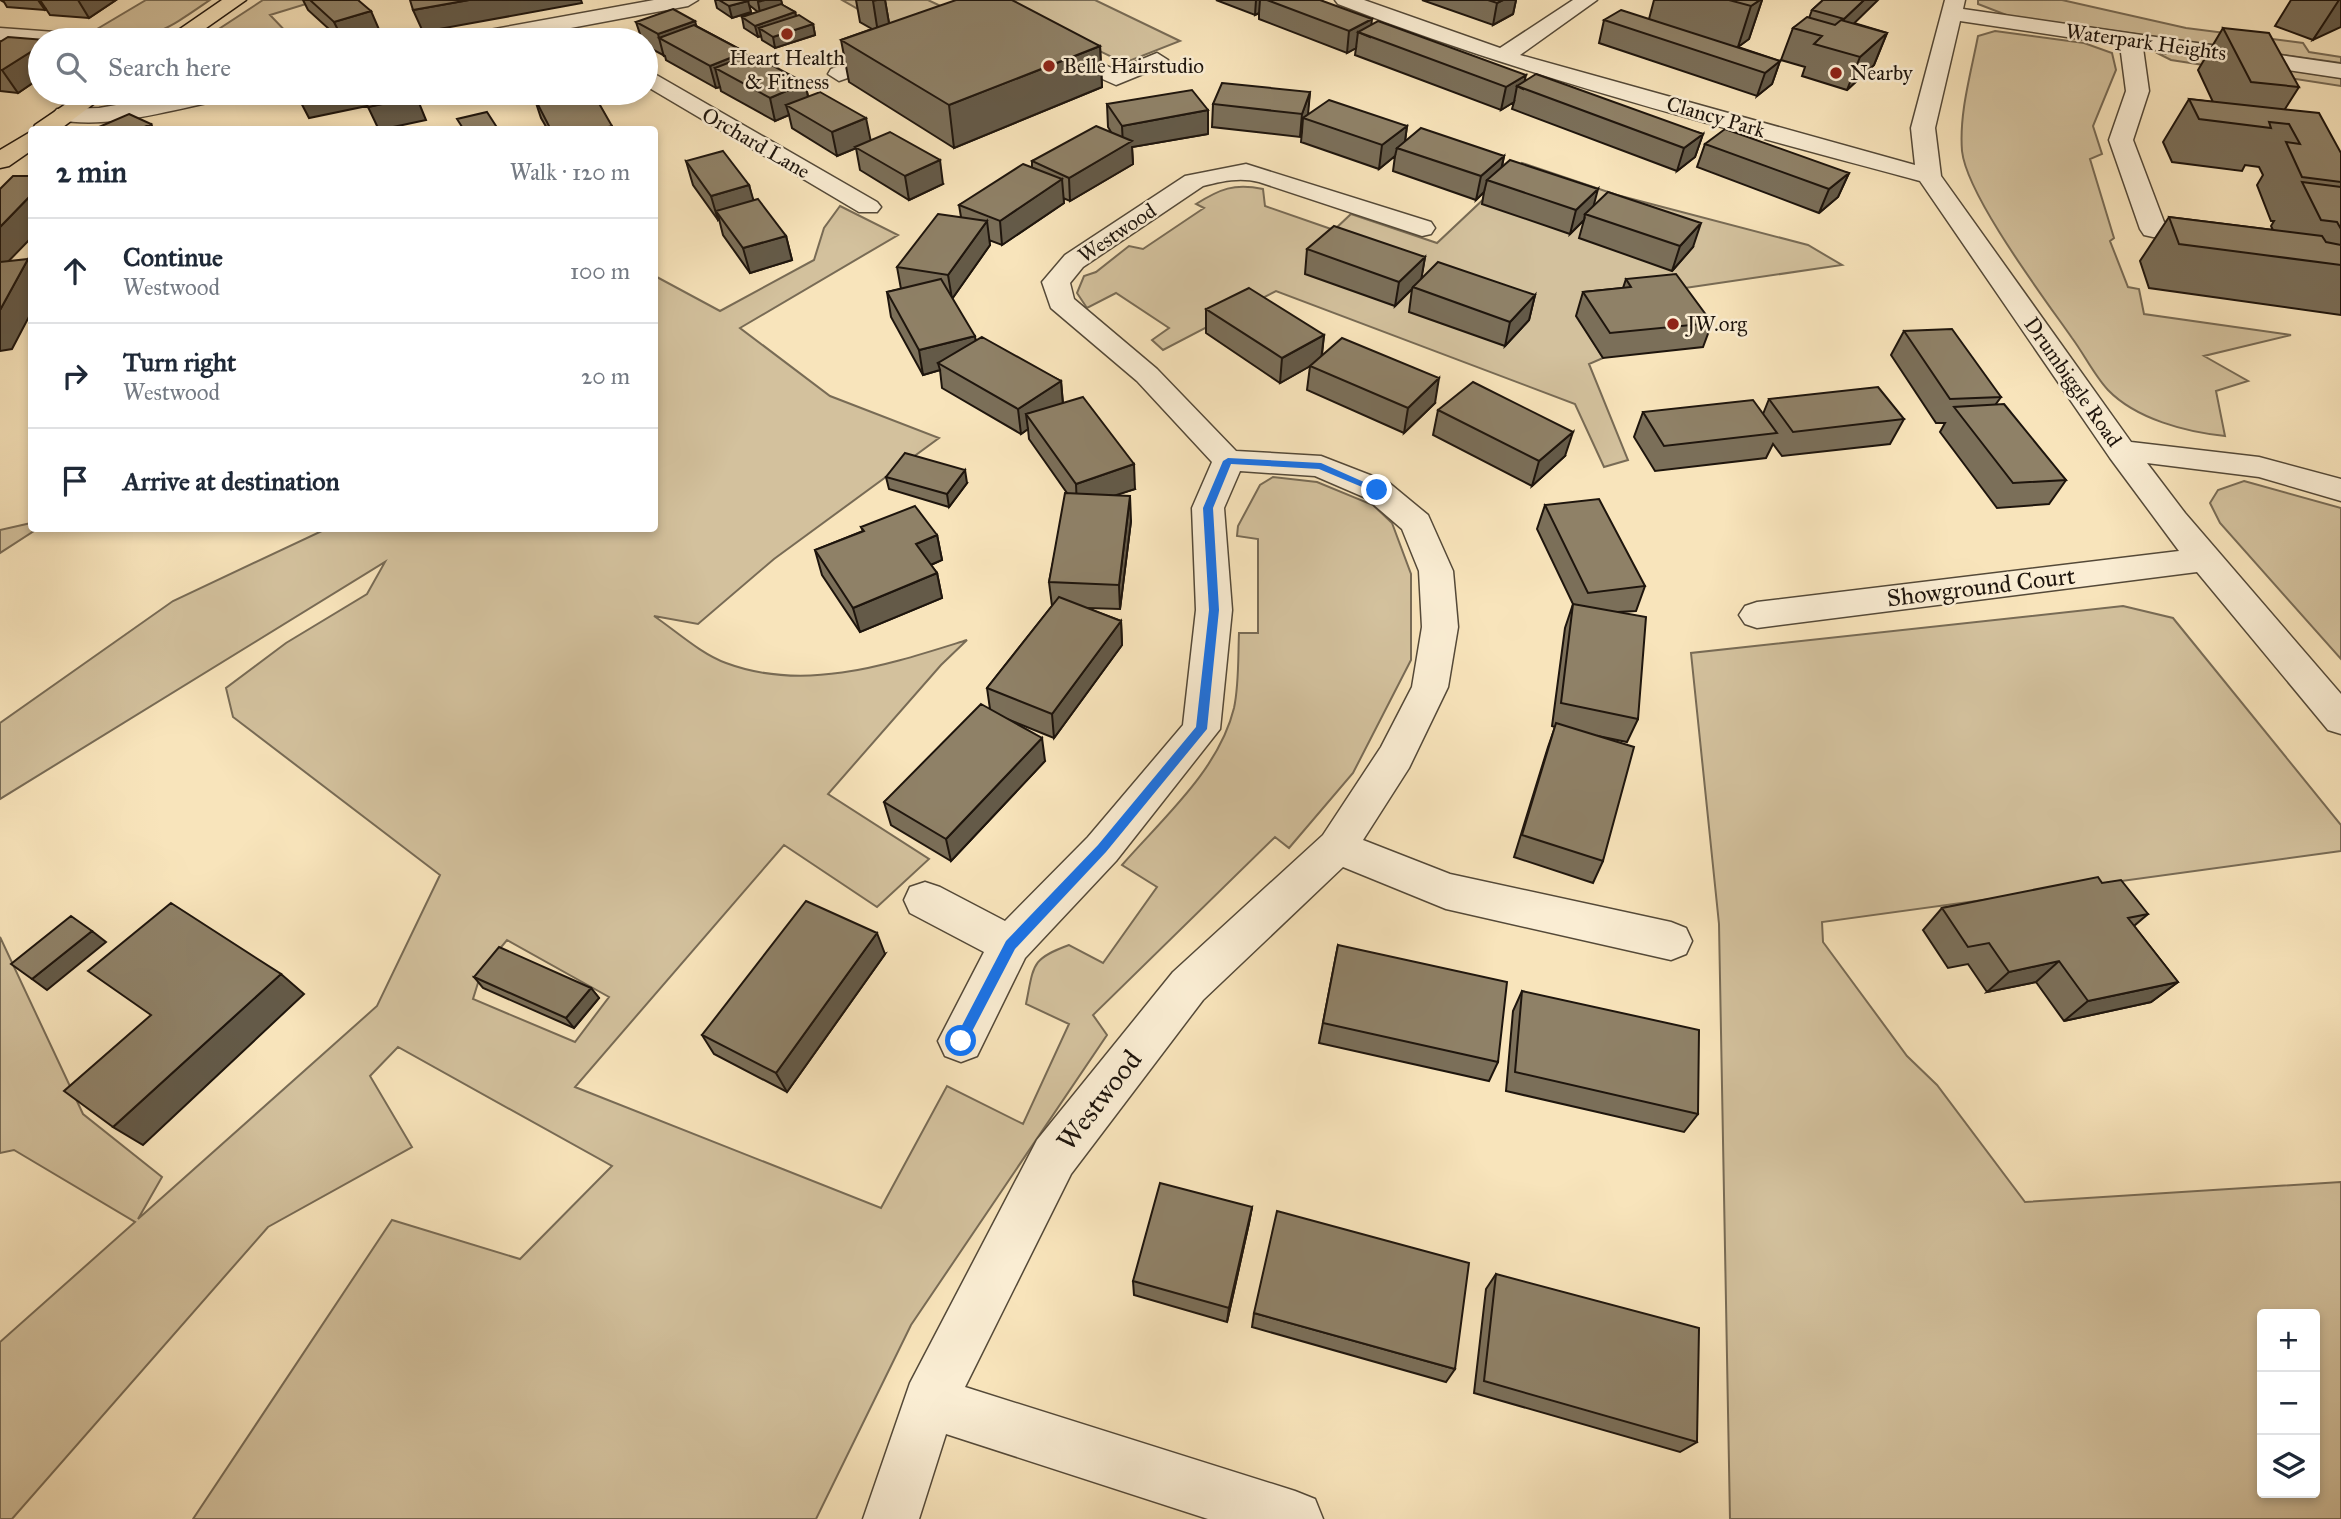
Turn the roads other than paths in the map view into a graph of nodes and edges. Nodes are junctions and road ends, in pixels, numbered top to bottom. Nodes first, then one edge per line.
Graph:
1 (236, 0) edge
2 (688, 0) edge
3 (1345, 0) edge
4 (1587, 0) edge
5 (1953, 6) edge
6 (578, 21) junction
7 (193, 28) edge
8 (539, 28) edge
9 (584, 28) edge
10 (0, 34) edge
11 (28, 36) edge
12 (1029, 37) edge
13 (2130, 40) junction
14 (915, 46) edge
15 (1503, 56) junction
16 (1157, 60) dead end
17 (2341, 71) edge
18 (839, 74) dead end
19 (658, 84) edge
20 (79, 105) edge
21 (155, 105) edge
22 (65, 114) junction
23 (48, 126) edge
24 (28, 141) edge
25 (0, 160) edge
26 (1929, 176) junction
27 (868, 207) dead end
28 (1422, 228) dead end
29 (2242, 240) edge
30 (2121, 451) junction
31 (1228, 461) junction
32 (2341, 490) edge
33 (2206, 559) junction
34 (1757, 615) dead end
35 (2341, 720) edge
36 (1337, 847) junction
37 (925, 900) dead end
38 (1671, 941) dead end
39 (1010, 945) junction
40 (961, 1041) dead end
41 (929, 1402) junction
42 (891, 1519) edge
43 (1295, 1519) edge

1 - 7 main road
2 - 6 street
3 - 15 street, Clancy Park
4 - 15 street
5 - 13 street, Waterpark Heights
5 - 26 street, Drumbiggle Road
6 - 8 street
6 - 9 street
10 - 11 street
12 - 16 street
13 - 17 street, Waterpark Heights
13 - 29 street
14 - 18 street
15 - 26 street, Clancy Park
19 - 27 street, Orchard Lane
20 - 22 main road
21 - 22 street
22 - 23 main road
24 - 25 main road
26 - 30 street, Drumbiggle Road
28 - 31 street, Westwood
30 - 32 street
30 - 33 street, Drumbiggle Road
31 - 36 street, Westwood
31 - 39 street
33 - 34 street, Showground Court
33 - 35 street, Drumbiggle Road
36 - 38 street
36 - 41 street, Westwood
37 - 39 street
39 - 40 street
41 - 42 street, Westwood
41 - 43 street

